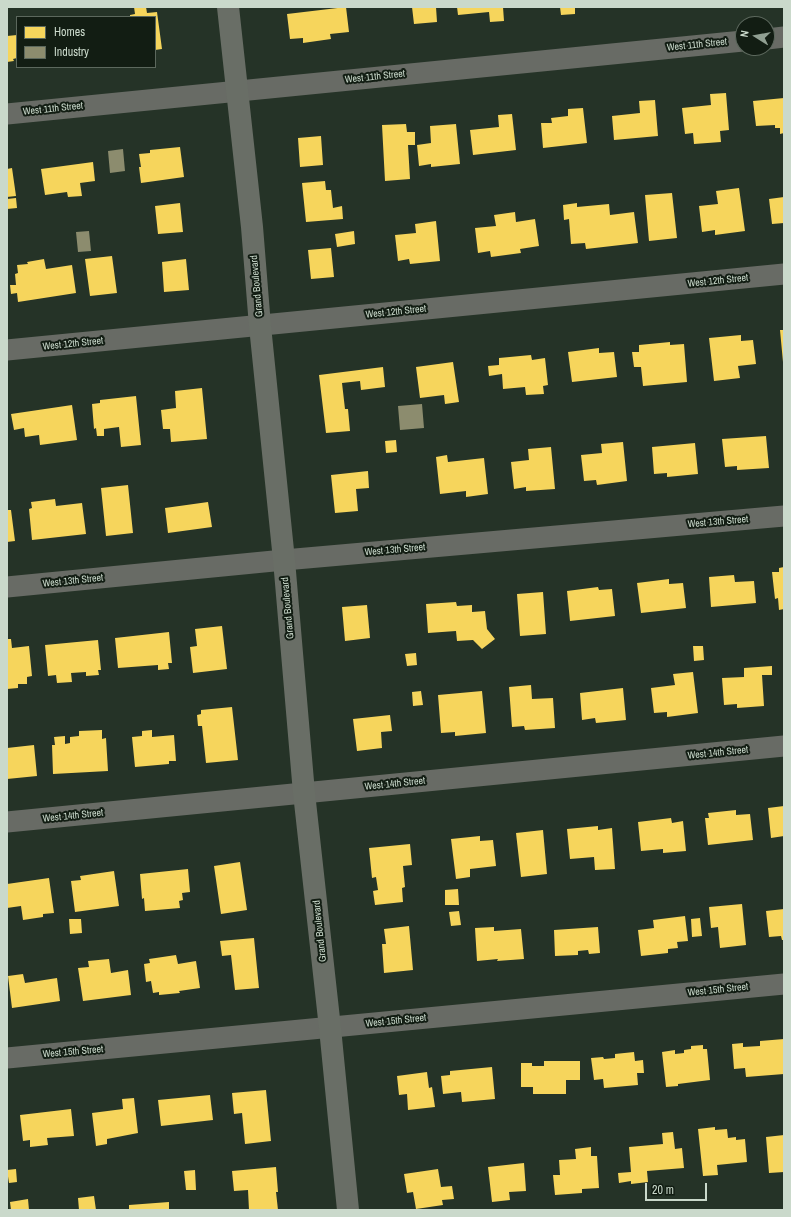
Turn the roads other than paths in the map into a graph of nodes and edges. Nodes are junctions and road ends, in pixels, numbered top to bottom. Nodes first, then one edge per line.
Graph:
1 (228, 7) edge
2 (735, 42) edge
3 (236, 90) junction
4 (7, 114) edge
5 (784, 274) edge
6 (260, 326) junction
7 (7, 350) edge
8 (784, 516) edge
9 (284, 560) junction
10 (7, 587) edge
11 (784, 746) edge
12 (304, 793) junction
13 (7, 822) edge
14 (784, 984) edge
15 (330, 1028) junction
16 (7, 1058) edge
17 (348, 1210) edge

1 - 3 street, Grand Boulevard
2 - 3 street, West 11th Street
3 - 4 street, West 11th Street
3 - 6 street, Grand Boulevard
5 - 6 street, West 12th Street
6 - 7 street, West 12th Street
6 - 9 street, Grand Boulevard
8 - 9 street, West 13th Street
9 - 10 street, West 13th Street
9 - 12 street, Grand Boulevard
11 - 12 street, West 14th Street
12 - 13 street, West 14th Street
12 - 15 street, Grand Boulevard
14 - 15 street, West 15th Street
15 - 16 street, West 15th Street
15 - 17 street, Grand Boulevard

